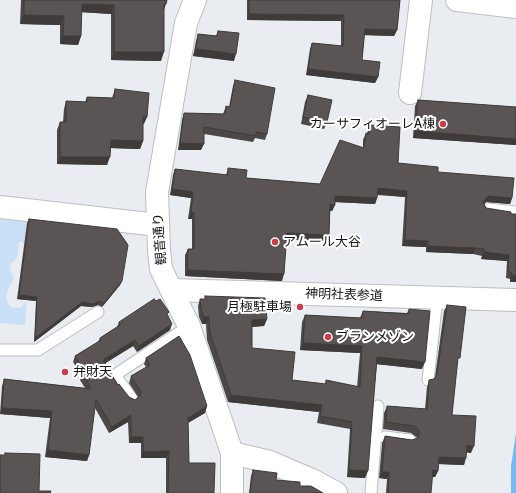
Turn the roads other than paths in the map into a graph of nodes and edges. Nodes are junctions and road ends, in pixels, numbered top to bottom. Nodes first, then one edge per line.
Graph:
1 (195, 0) edge
2 (421, 0) edge
3 (457, 0) edge
4 (516, 7) edge
5 (410, 93) dead end
6 (0, 207) edge
7 (488, 209) edge
8 (516, 212) edge
9 (158, 225) junction
10 (172, 290) junction
11 (437, 298) junction
12 (516, 300) edge
13 (98, 312) dead end
14 (189, 326) junction
15 (0, 350) edge
16 (428, 380) edge
17 (132, 399) edge
18 (378, 406) dead end
19 (377, 435) junction
20 (410, 440) edge
21 (232, 452) junction
22 (232, 493) edge
23 (336, 493) edge
24 (371, 493) edge

1 - 9 street, 観音通り
2 - 5 street
3 - 4 street
6 - 9 street
7 - 8 lane
9 - 10 street, 観音通り
10 - 11 street, 神明社表参道
10 - 14 street, 観音通り
11 - 12 street, 神明社表参道
11 - 16 lane
13 - 15 lane
14 - 17 lane
14 - 21 street, 観音通り
18 - 19 lane
19 - 20 lane
19 - 24 lane
21 - 22 street, 観音通り
21 - 23 street

